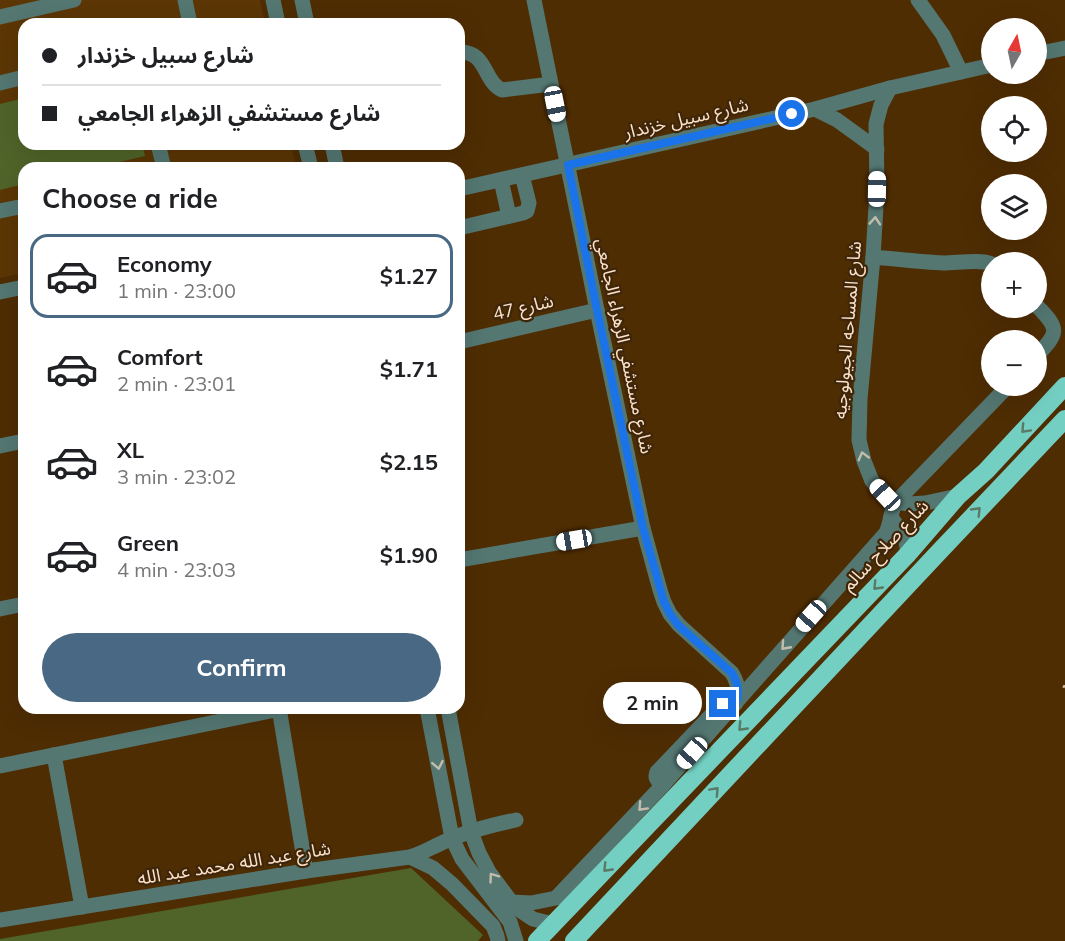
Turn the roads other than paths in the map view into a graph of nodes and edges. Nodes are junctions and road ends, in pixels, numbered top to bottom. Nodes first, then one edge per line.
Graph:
1 (74, 0) edge
2 (184, 0) edge
3 (273, 0) edge
4 (302, 0) edge
5 (534, 0) edge
6 (918, 0) edge
7 (0, 17) edge
8 (188, 18) edge
9 (277, 18) edge
10 (306, 18) edge
11 (1065, 48) edge
12 (465, 52) edge
13 (1047, 52) edge
14 (981, 67) edge
15 (960, 72) junction
16 (18, 78) edge
17 (0, 83) edge
18 (551, 84) junction
19 (890, 88) junction
20 (815, 109) junction
21 (877, 149) junction
22 (568, 165) junction
23 (522, 176) junction
24 (501, 180) junction
25 (465, 188) edge
26 (18, 207) edge
27 (0, 211) edge
28 (509, 216) junction
29 (465, 227) edge
30 (873, 257) junction
31 (981, 261) edge
32 (18, 288) edge
33 (0, 292) edge
34 (597, 310) junction
35 (1047, 317) edge
36 (465, 341) edge
37 (1047, 344) edge
38 (1065, 386) edge
39 (998, 396) edge
40 (1065, 419) edge
41 (18, 442) edge
42 (0, 446) edge
43 (958, 496) junction
44 (896, 502) junction
45 (891, 518) junction
46 (643, 528) junction
47 (907, 555) junction
48 (465, 559) edge
49 (18, 605) edge
50 (0, 609) edge
51 (767, 666) junction
52 (732, 673) junction
53 (736, 703) junction
54 (255, 714) edge
55 (280, 714) edge
56 (428, 714) edge
57 (449, 714) edge
58 (54, 755) junction
59 (0, 766) edge
60 (516, 820) dead end
61 (471, 832) junction
62 (452, 838) junction
63 (410, 857) junction
64 (306, 871) junction
65 (511, 902) junction
66 (82, 907) junction
67 (0, 920) edge
68 (553, 924) junction
69 (582, 938) edge
70 (498, 941) edge
71 (516, 941) edge
72 (537, 941) edge

1 - 7 street
2 - 8 street
3 - 9 street
4 - 10 street
5 - 18 street, شارع مستشفي الزهراء الجامعي
6 - 15 street
11 - 13 street
12 - 18 street
14 - 15 street, شارع سبيل خزندار
15 - 19 street, شارع سبيل خزندار
16 - 17 street
18 - 22 street, شارع مستشفي الزهراء الجامعي
19 - 20 street, شارع سبيل خزندار
19 - 21 street, شارع المساحه الجيولوجيه
20 - 21 street
20 - 22 street, شارع سبيل خزندار
30 -> 21 street, شارع المساحه الجيولوجيه
22 - 23 street, شارع سبيل خزندار
22 - 34 street, شارع مستشفي الزهراء الجامعي
23 - 24 street, شارع سبيل خزندار
23 - 28 street
24 - 25 street, شارع سبيل خزندار
24 - 28 street
26 - 27 street
28 - 29 street
30 - 31 street
44 -> 30 street, شارع المساحه الجيولوجيه
32 - 33 street
34 - 36 street, شارع 47
34 - 46 street, شارع مستشفي الزهراء الجامعي
35 - 37 street
38 -> 43 highway, شارع صلاح سالم
39 - 44 street
69 -> 40 highway
41 - 42 street
43 - 44 street
43 - 47 highway, شارع صلاح سالم
44 - 45 street
45 - 47 street
45 -> 51 street
46 - 48 street
46 - 52 street, شارع مستشفي الزهراء الجامعي
47 -> 68 highway, شارع صلاح سالم
49 - 50 street
51 - 52 street
51 - 53 street
52 - 53 street
53 -> 65 street
54 - 58 street
55 - 64 street
56 -> 62 street
57 - 61 street
58 - 59 street
58 - 66 street
60 - 61 street, شارع عبد الله محمد عبد الله
61 - 62 street, شارع عبد الله محمد عبد الله
65 -> 61 street
62 - 63 street, شارع عبد الله محمد عبد الله
62 - 71 street
63 - 64 street, شارع عبد الله محمد عبد الله
63 - 70 street
64 - 66 street, شارع عبد الله محمد عبد الله
65 - 68 street
66 - 67 street, شارع عبد الله محمد عبد الله
68 - 72 highway, شارع صلاح سالم

